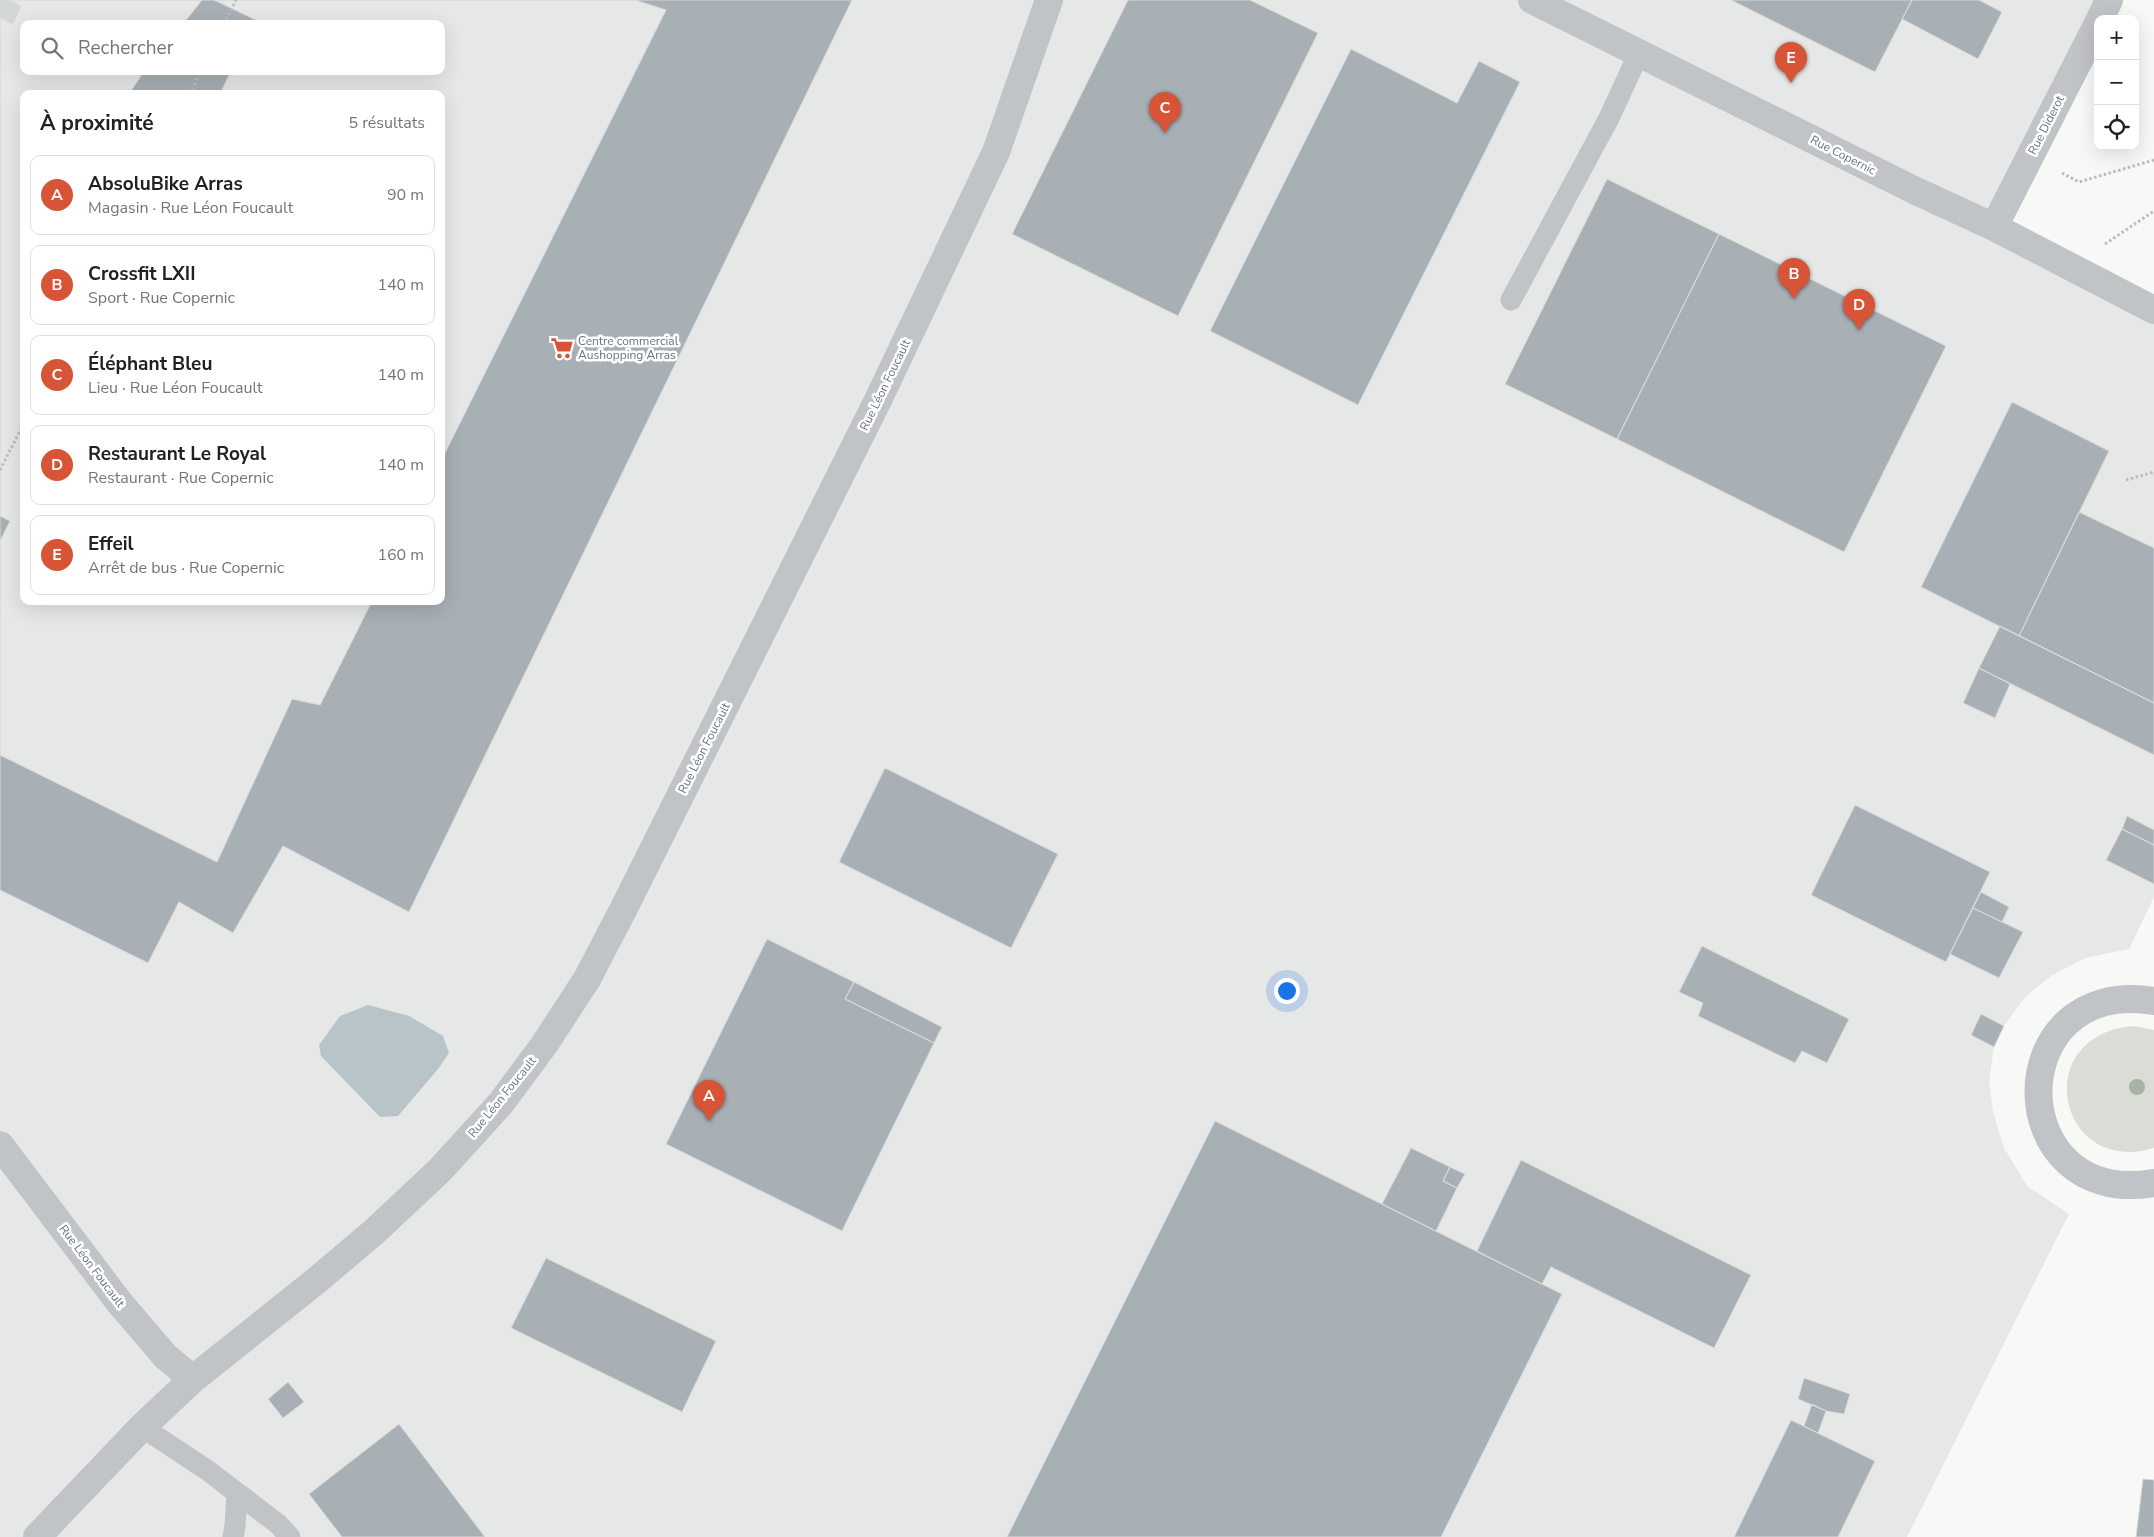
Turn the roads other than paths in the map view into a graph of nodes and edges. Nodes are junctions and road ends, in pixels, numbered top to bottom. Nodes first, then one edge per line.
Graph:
1 (1048, 0) edge
2 (1532, 0) edge
3 (2109, 0) edge
4 (2102, 15) edge
5 (2094, 31) edge
6 (1639, 53) junction
7 (1994, 227) junction
8 (1512, 300) dead end
9 (2154, 310) edge
10 (2154, 1001) edge
11 (0, 1145) edge
12 (2154, 1183) edge
13 (193, 1379) junction
14 (142, 1427) junction
15 (237, 1493) junction
16 (37, 1537) edge
17 (233, 1537) edge
18 (290, 1537) edge

1 - 13 street, Rue Léon Foucault
2 - 6 street, Rue Copernic
3 - 4 street
5 - 7 street, Rue Diderot
6 - 7 street, Rue Copernic
6 - 8 lane
7 - 9 street, Rue Copernic
10 - 12 street
11 - 13 street, Rue Léon Foucault
13 - 14 street, Rue Léon Foucault
14 - 15 lane
14 - 16 street, Rue Léon Foucault
15 - 17 lane
15 - 18 lane

